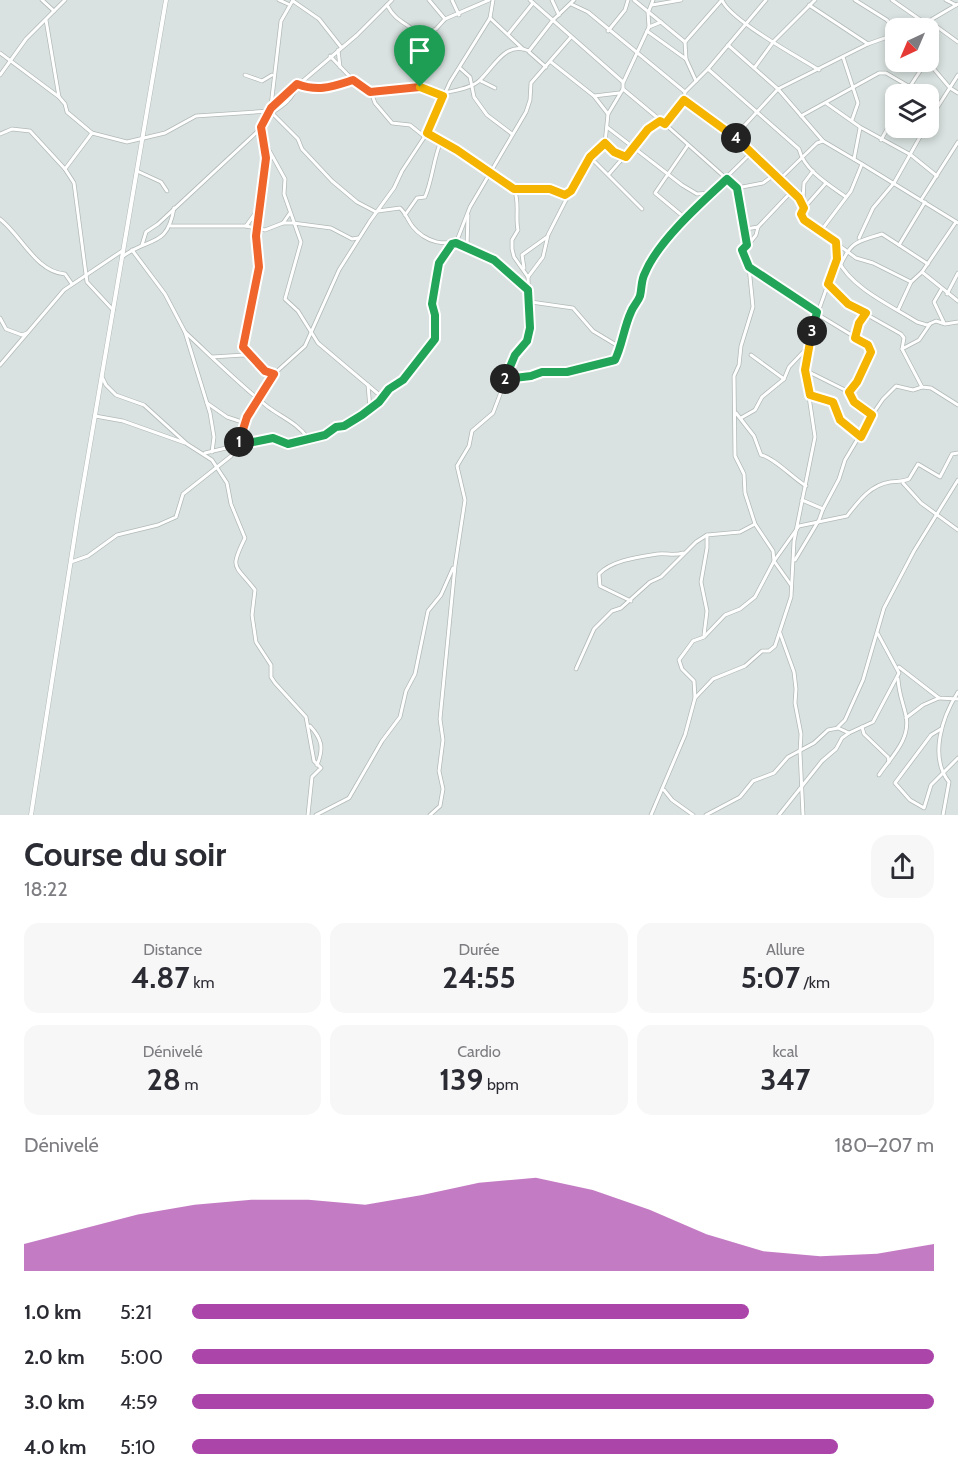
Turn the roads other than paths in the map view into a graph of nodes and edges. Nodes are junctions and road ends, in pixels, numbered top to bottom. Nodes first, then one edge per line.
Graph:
1 (42, 0) edge
2 (65, 0) edge
3 (166, 0) edge
4 (279, 0) edge
5 (293, 0) edge
6 (392, 0) edge
7 (429, 0) edge
8 (452, 0) edge
9 (491, 0) edge
10 (552, 0) edge
11 (628, 0) edge
12 (634, 0) edge
13 (653, 0) edge
14 (681, 0) edge
15 (722, 0) edge
16 (766, 0) edge
17 (815, 0) edge
18 (857, 0) edge
19 (892, 0) edge
20 (946, 0) edge
21 (953, 1) edge
22 (532, 2) edge
23 (572, 2) edge
24 (289, 4) junction
25 (387, 4) junction
26 (808, 4) junction
27 (652, 5) junction
28 (957, 5) edge
29 (54, 11) junction
30 (648, 13) junction
31 (459, 15) junction
32 (559, 15) junction
33 (490, 18) junction
34 (921, 18) edge
35 (934, 18) edge
36 (445, 19) junction
37 (885, 19) edge
38 (46, 20) junction
39 (553, 20) junction
40 (661, 22) junction
41 (746, 23) junction
42 (649, 27) junction
43 (939, 30) edge
44 (608, 31) junction
45 (647, 31) junction
46 (509, 33) junction
47 (571, 37) junction
48 (885, 38) edge
49 (774, 41) junction
50 (685, 42) junction
51 (958, 42) edge
52 (868, 44) junction
53 (728, 45) junction
54 (339, 48) junction
55 (523, 49) junction
56 (529, 51) junction
57 (635, 52) junction
58 (0, 53) edge
59 (330, 56) junction
60 (843, 57) junction
61 (9, 59) junction
62 (686, 59) junction
63 (551, 62) junction
64 (460, 67) junction
65 (546, 67) junction
66 (755, 67) junction
67 (341, 68) junction
68 (708, 69) junction
69 (819, 70) junction
70 (936, 72) edge
71 (274, 74) junction
72 (0, 75) edge
73 (245, 75) dead end
74 (958, 75) edge
75 (353, 80) junction
76 (480, 80) junction
77 (696, 81) junction
78 (622, 82) junction
79 (297, 84) junction
80 (472, 84) junction
81 (905, 84) edge
82 (853, 86) junction
83 (495, 88) dead end
84 (778, 88) junction
85 (950, 88) junction
86 (624, 89) junction
87 (370, 92) junction
88 (685, 92) junction
89 (619, 93) junction
90 (958, 93) edge
91 (444, 94) junction
92 (594, 96) junction
93 (59, 97) junction
94 (684, 100) junction
95 (826, 103) junction
96 (939, 105) edge
97 (271, 111) junction
98 (756, 111) junction
99 (608, 114) junction
100 (801, 116) junction
101 (852, 120) junction
102 (660, 121) junction
103 (665, 124) junction
104 (607, 126) junction
105 (261, 127) junction
106 (860, 127) junction
107 (92, 133) junction
108 (885, 133) edge
109 (0, 134) edge
110 (512, 134) junction
111 (426, 135) junction
112 (142, 137) junction
113 (734, 137) junction
114 (920, 138) edge
115 (881, 140) junction
116 (264, 141) junction
117 (441, 141) junction
118 (823, 141) junction
119 (958, 142) edge
120 (605, 143) junction
121 (688, 145) junction
122 (632, 146) junction
123 (953, 151) junction
124 (751, 153) junction
125 (911, 155) junction
126 (958, 155) edge
127 (590, 157) junction
128 (626, 157) junction
129 (801, 158) junction
130 (854, 159) junction
131 (862, 164) junction
132 (65, 169) junction
133 (137, 171) junction
134 (813, 171) junction
135 (490, 173) junction
136 (668, 173) junction
137 (609, 174) junction
138 (774, 175) junction
139 (937, 176) junction
140 (780, 178) junction
141 (727, 179) junction
142 (826, 183) junction
143 (894, 183) junction
144 (737, 188) junction
145 (514, 189) junction
146 (167, 191) dead end
147 (571, 191) junction
148 (792, 191) junction
149 (709, 193) junction
150 (846, 197) junction
151 (923, 201) junction
152 (260, 206) junction
153 (174, 208) junction
154 (804, 208) junction
155 (642, 209) dead end
156 (376, 212) junction
157 (290, 213) junction
158 (468, 213) junction
159 (404, 217) junction
160 (686, 218) junction
161 (0, 219) edge
162 (957, 222) edge
163 (283, 223) junction
164 (293, 223) junction
165 (171, 226) junction
166 (246, 226) junction
167 (758, 227) junction
168 (257, 228) junction
169 (746, 229) junction
170 (820, 232) junction
171 (548, 235) junction
172 (358, 238) junction
173 (859, 238) junction
174 (836, 242) junction
175 (454, 244) junction
176 (899, 244) junction
177 (142, 245) junction
178 (747, 245) junction
179 (467, 247) junction
180 (132, 250) junction
181 (122, 251) junction
182 (847, 252) junction
183 (121, 258) junction
184 (837, 259) junction
185 (928, 264) junction
186 (840, 266) junction
187 (749, 267) junction
188 (524, 269) junction
189 (922, 272) junction
190 (958, 273) edge
191 (86, 275) junction
192 (528, 277) junction
193 (911, 282) junction
194 (72, 284) junction
195 (828, 284) junction
196 (528, 290) junction
197 (941, 290) junction
198 (947, 294) junction
199 (958, 301) edge
200 (531, 302) junction
201 (113, 310) junction
202 (898, 310) junction
203 (817, 313) junction
204 (866, 313) junction
205 (0, 318) edge
206 (958, 322) edge
207 (931, 323) junction
208 (945, 324) junction
209 (29, 332) junction
210 (185, 332) junction
211 (310, 334) junction
212 (855, 338) junction
213 (618, 345) junction
214 (809, 347) junction
215 (902, 350) junction
216 (751, 355) dead end
217 (210, 356) junction
218 (249, 357) junction
219 (0, 365) edge
220 (805, 370) junction
221 (274, 374) junction
222 (102, 377) junction
223 (784, 379) junction
224 (505, 380) junction
225 (368, 384) junction
226 (922, 387) junction
227 (849, 392) junction
228 (810, 395) junction
229 (382, 397) junction
230 (258, 398) junction
231 (207, 403) junction
232 (958, 405) edge
233 (370, 409) junction
234 (736, 412) junction
235 (872, 415) junction
236 (95, 416) junction
237 (741, 418) junction
238 (244, 423) junction
239 (861, 437) junction
240 (308, 438) junction
241 (187, 444) junction
242 (238, 445) junction
243 (203, 453) junction
244 (212, 453) junction
245 (958, 453) edge
246 (218, 468) junction
247 (958, 480) edge
248 (902, 482) junction
249 (806, 486) junction
250 (802, 500) junction
251 (823, 509) junction
252 (936, 514) junction
253 (819, 520) junction
254 (755, 524) junction
255 (799, 526) junction
256 (958, 530) edge
257 (706, 535) junction
258 (684, 552) junction
259 (774, 561) junction
260 (71, 562) junction
261 (794, 562) junction
262 (454, 566) junction
263 (793, 586) junction
264 (631, 601) junction
265 (779, 631) junction
266 (878, 634) junction
267 (704, 637) junction
268 (898, 667) junction
269 (576, 669) dead end
270 (898, 677) junction
271 (958, 692) edge
272 (695, 698) junction
273 (939, 698) junction
274 (956, 699) edge
275 (906, 718) junction
276 (845, 720) junction
277 (309, 726) junction
278 (861, 726) junction
279 (838, 728) junction
280 (843, 728) junction
281 (941, 729) junction
282 (849, 733) junction
283 (800, 752) junction
284 (958, 758) edge
285 (889, 762) junction
286 (317, 765) junction
287 (942, 773) junction
288 (879, 776) dead end
289 (801, 786) junction
290 (664, 790) junction
291 (31, 815) edge
292 (308, 815) edge
293 (316, 815) edge
294 (430, 815) edge
295 (651, 815) edge
296 (693, 815) edge
297 (706, 815) edge
298 (779, 815) edge
299 (803, 815) edge
300 (943, 815) edge

1 - 29 street
2 - 29 street
3 - 112 main road
4 - 24 street
5 - 24 street
5 - 54 street
6 - 25 street
7 - 36 street
8 - 31 street
9 - 31 street
9 - 33 street
10 - 32 street
11 - 44 street
12 - 30 street
13 - 27 street
14 - 27 street
15 - 41 street
15 - 50 street
16 - 41 street
17 - 26 street
18 - 37 street
19 - 34 street
20 - 21 street
21 - 28 street
22 - 39 street
22 - 46 street
23 - 32 street
23 - 44 street
24 - 71 street
25 - 36 street
25 - 54 street
26 - 49 street
26 - 52 street
27 - 30 street
28 - 35 street
29 - 38 street
30 - 40 street
30 - 42 street
31 - 36 street
32 - 39 street
33 - 46 street
33 - 64 street
38 - 61 street
38 - 93 street
39 - 47 street
39 - 56 street
40 - 42 street
40 - 50 street
41 - 49 street
41 - 53 street
42 - 45 street
43 - 51 street
44 - 57 street
45 - 57 street
45 - 62 street
46 - 55 street
47 - 63 street
47 - 78 street
48 - 52 street
49 - 66 street
49 - 69 street
50 - 62 street
52 - 60 street
53 - 66 street
53 - 68 street
54 - 59 street
54 - 67 street
55 - 56 street
55 - 76 street
56 - 65 street
57 - 78 street
57 - 88 street
58 - 61 street
59 - 67 street
59 - 79 street
60 - 69 street
60 - 82 street
61 - 72 street
61 - 93 street
62 - 77 street
63 - 65 street
63 - 92 street
64 - 80 street
64 - 91 street
65 - 110 street
66 - 84 street
67 - 75 street
68 - 77 street
68 - 98 street
69 - 84 street
70 - 85 street
71 - 73 street
71 - 97 street
74 - 85 street
75 - 79 street
75 - 87 street
76 - 80 street
76 - 83 street
77 - 88 street
78 - 86 street
79 - 97 street
80 - 91 street
80 - 110 street
81 - 82 street
82 - 95 street
82 - 101 street
84 - 98 street
84 - 100 street
85 - 90 street
85 - 96 street
86 - 89 street
86 - 102 street
87 - 91 street
87 - 111 street
88 - 94 street
89 - 92 street
89 - 99 street
91 - 111 street
92 - 99 street
93 - 107 street
94 - 103 street
94 - 113 street
95 - 100 street
95 - 101 street
97 - 105 street
97 - 112 street
97 - 156 street
98 - 113 street
98 - 129 street
99 - 104 street
100 - 118 street
101 - 106 street
102 - 103 street
102 - 122 street
103 - 121 street
104 - 120 street
104 - 122 street
105 - 116 street
105 - 153 street
106 - 115 street
106 - 130 street
107 - 112 street
107 - 132 street
108 - 115 street
109 - 132 street
110 - 135 street
111 - 117 street
111 - 156 street
112 - 133 main road
113 - 124 street
114 - 125 street
115 - 125 street
116 - 152 street
116 - 157 street
117 - 135 street
117 - 159 street
118 - 129 street
118 - 130 street
119 - 123 street
120 - 127 street
120 - 128 street
121 - 136 street
121 - 141 street
122 - 128 street
122 - 136 street
123 - 126 street
123 - 139 street
124 - 138 street
124 - 141 street
125 - 139 street
125 - 143 street
127 - 137 street
127 - 147 street
128 - 137 street
129 - 134 street
129 - 140 street
130 - 131 street
131 - 143 street
131 - 150 street
132 - 191 street
133 - 146 street
133 - 181 main road
134 - 142 street
134 - 154 street
135 - 145 street
135 - 158 street
136 - 149 street
136 - 160 street
137 - 155 street
138 - 140 street
138 - 144 street
139 - 151 street
140 - 148 street
141 - 144 street
141 - 149 street
142 - 150 street
142 - 154 street
143 - 151 street
143 - 173 street
144 - 169 street
145 - 147 street
145 - 188 street
147 - 171 street
148 - 154 street
148 - 167 street
149 - 160 street
150 - 170 street
151 - 162 street
151 - 176 street
152 - 166 street
152 - 168 street
153 - 165 street
153 - 177 street
154 - 170 street
156 - 159 street
156 - 172 street
157 - 163 street
157 - 164 street
158 - 175 street
158 - 179 street
159 - 175 street
160 - 213 street
161 - 194 street
162 - 185 street
163 - 164 street
163 - 168 street
164 - 172 street
164 - 211 street
165 - 166 street
165 - 177 street
166 - 168 street
167 - 169 street
167 - 178 street
168 - 218 street
169 - 178 street
170 - 174 street
171 - 188 street
171 - 192 street
172 - 211 street
173 - 176 street
173 - 182 street
174 - 182 street
174 - 184 street
175 - 179 street
175 - 229 street
176 - 185 street
177 - 180 street
178 - 187 street
179 - 196 street
180 - 183 street
180 - 210 street
181 - 183 main road
181 - 191 street
182 - 186 street
182 - 193 street
183 - 201 main road
184 - 186 street
184 - 195 street
185 - 189 street
186 - 202 street
187 - 203 street
187 - 234 street
188 - 192 street
189 - 193 street
189 - 197 street
190 - 198 street
191 - 194 street
191 - 201 street
192 - 196 street
193 - 202 street
194 - 209 street
195 - 203 street
195 - 204 street
196 - 200 street
197 - 198 street
197 - 208 street
198 - 199 street
200 - 213 street
200 - 224 street
201 - 222 main road
202 - 207 street
203 - 212 street
203 - 214 street
204 - 212 street
204 - 215 street
205 - 209 street
206 - 208 street
207 - 208 street
207 - 215 street
209 - 219 street
210 - 217 street
210 - 231 street
211 - 221 street
211 - 225 street
212 - 227 street
213 - 224 street
214 - 220 street
214 - 223 street
215 - 226 street
216 - 223 street
217 - 218 street
217 - 230 street
218 - 221 street
220 - 227 street
220 - 228 street
221 - 230 street
222 - 236 main road
222 - 241 street
223 - 237 street
224 - 262 street
225 - 229 street
225 - 233 street
226 - 232 street
226 - 235 street
227 - 235 street
228 - 239 street
228 - 249 street
229 - 233 street
230 - 238 street
230 - 240 street
231 - 238 street
231 - 244 street
233 - 240 street
234 - 237 street
234 - 254 street
235 - 239 street
236 - 241 street
236 - 260 main road
237 - 249 street
238 - 242 street
239 - 251 street
240 - 242 street
241 - 243 street
242 - 244 street
242 - 246 street
243 - 244 street
243 - 246 street
245 - 248 street
246 - 260 street
246 - 277 street
247 - 252 street
248 - 252 street
248 - 253 street
249 - 250 street
250 - 251 street
250 - 255 street
251 - 253 street
252 - 256 street
252 - 266 street
253 - 255 street
253 - 261 street
254 - 257 street
254 - 259 street
255 - 259 street
255 - 261 street
257 - 258 street
257 - 267 street
258 - 264 street
258 - 264 street
259 - 263 street
259 - 267 street
260 - 291 main road
261 - 263 street
262 - 293 street
262 - 294 street
263 - 265 street
264 - 269 street
265 - 272 street
265 - 283 street
266 - 268 street
266 - 276 street
267 - 272 street
268 - 270 street
268 - 273 street
270 - 275 street
270 - 278 street
271 - 274 street
272 - 290 street
273 - 274 street
273 - 275 street
274 - 281 street
275 - 285 street
276 - 279 street
276 - 280 street
277 - 286 street
277 - 286 street
278 - 282 street
278 - 285 street
279 - 280 street
279 - 283 street
280 - 282 street
281 - 287 street
281 - 287 street
282 - 289 street
283 - 289 street
283 - 297 street
284 - 287 street
285 - 288 street
286 - 292 street
287 - 300 street
289 - 298 street
289 - 299 street
290 - 295 street
290 - 296 street

